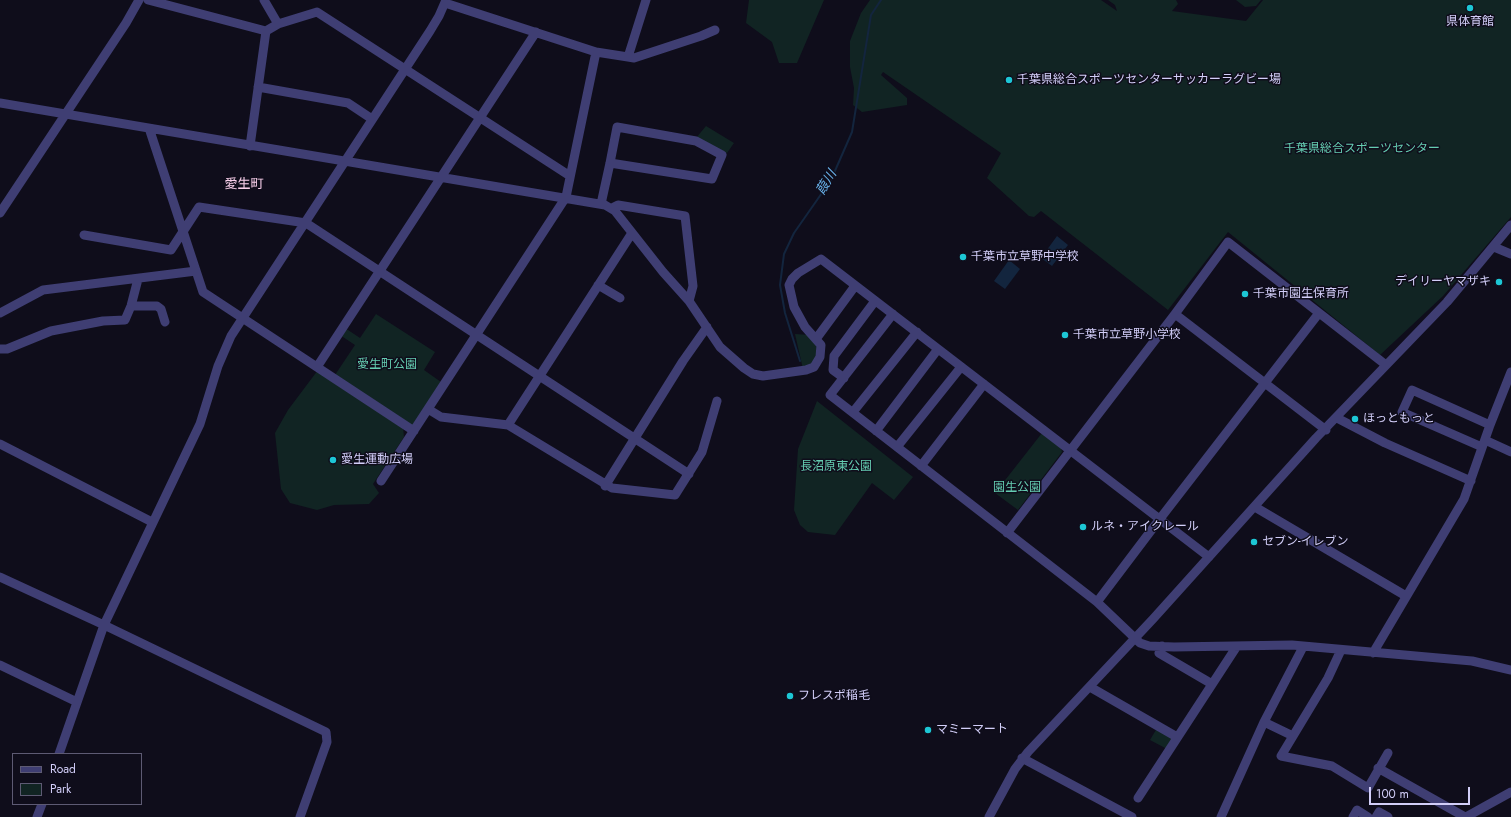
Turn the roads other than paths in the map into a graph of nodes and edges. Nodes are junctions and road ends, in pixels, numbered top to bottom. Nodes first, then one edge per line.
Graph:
1 (139, 0) edge
2 (148, 0) edge
3 (264, 0) edge
4 (646, 0) edge
5 (445, 2) edge
6 (278, 24) junction
7 (715, 30) dead end
8 (266, 32) junction
9 (536, 32) junction
10 (596, 52) junction
11 (628, 57) junction
12 (405, 69) junction
13 (258, 87) junction
14 (0, 103) edge
15 (66, 115) junction
16 (480, 117) junction
17 (372, 119) junction
18 (149, 128) junction
19 (250, 146) junction
20 (345, 161) junction
21 (610, 163) junction
22 (570, 176) junction
23 (441, 177) junction
24 (566, 198) junction
25 (601, 204) junction
26 (612, 208) junction
27 (0, 214) edge
28 (306, 223) junction
29 (1511, 225) edge
30 (183, 231) junction
31 (632, 233) junction
32 (84, 235) dead end
33 (1494, 247) junction
34 (1511, 254) edge
35 (196, 271) junction
36 (380, 271) junction
37 (138, 279) junction
38 (598, 285) junction
39 (855, 286) junction
40 (620, 298) dead end
41 (689, 301) junction
42 (875, 301) junction
43 (131, 306) junction
44 (0, 313) edge
45 (893, 314) junction
46 (1174, 314) junction
47 (1320, 314) junction
48 (243, 318) junction
49 (165, 322) dead end
50 (707, 327) junction
51 (916, 332) junction
52 (477, 334) junction
53 (816, 339) junction
54 (938, 348) junction
55 (0, 350) edge
56 (1386, 365) junction
57 (317, 367) junction
58 (961, 367) junction
59 (540, 375) junction
60 (1510, 376) edge
61 (844, 378) junction
62 (984, 384) junction
63 (1266, 384) junction
64 (717, 401) dead end
65 (428, 409) junction
66 (853, 412) junction
67 (1337, 418) junction
68 (508, 425) junction
69 (1490, 425) junction
70 (1326, 430) junction
71 (414, 431) junction
72 (876, 431) junction
73 (636, 438) junction
74 (1483, 443) junction
75 (0, 444) edge
76 (897, 448) junction
77 (1070, 450) junction
78 (1511, 452) edge
79 (921, 466) junction
80 (689, 474) junction
81 (1470, 481) junction
82 (381, 482) dead end
83 (605, 486) junction
84 (1255, 507) junction
85 (1159, 520) junction
86 (152, 522) junction
87 (1007, 533) junction
88 (1209, 557) junction
89 (0, 577) edge
90 (1406, 596) junction
91 (1097, 602) junction
92 (104, 625) junction
93 (1135, 639) junction
94 (1162, 646) junction
95 (1237, 646) junction
96 (1303, 647) junction
97 (1341, 650) junction
98 (1373, 653) junction
99 (0, 665) edge
100 (1511, 670) edge
101 (1212, 684) junction
102 (1090, 687) junction
103 (77, 702) junction
104 (1264, 722) junction
105 (1293, 736) junction
106 (1178, 737) junction
107 (59, 753) edge
108 (1388, 753) dead end
109 (1022, 758) junction
110 (1378, 768) junction
111 (1511, 792) edge
112 (1138, 798) dead end
113 (42, 805) edge
114 (37, 817) edge
115 (300, 817) edge
116 (989, 817) edge
117 (1132, 817) edge
118 (1221, 817) edge
119 (1353, 817) edge
120 (1368, 817) edge
121 (1376, 817) edge
122 (1388, 817) edge
123 (1466, 817) edge

1 - 15 street
2 - 8 street
3 - 6 street
4 - 11 street
5 - 9 street
5 - 12 street
6 - 8 street
6 - 12 street
7 - 11 street
8 - 13 street
9 - 10 street
9 - 16 street
10 - 11 street
10 - 22 street
12 - 16 street
12 - 17 street
13 - 17 street
13 - 19 street
14 - 15 street
15 - 18 street
15 - 27 street
16 - 22 street
16 - 23 street
17 - 20 street
18 - 19 street
18 - 30 street
19 - 20 street
20 - 23 street
20 - 28 street
21 - 21 street
21 - 25 street
22 - 24 street
23 - 24 street
23 - 36 street
24 - 25 street
24 - 52 street
25 - 26 street
26 - 31 street
26 - 41 street
28 - 30 street
28 - 36 street
28 - 48 street
29 - 33 street
30 - 32 street
30 - 35 street
31 - 38 street
31 - 41 street
33 - 34 street
33 - 56 street
35 - 37 street
35 - 48 street
36 - 52 street
36 - 57 street
37 - 43 street
37 - 44 street
38 - 40 street
38 - 59 street
39 - 42 street
39 - 53 street
39 - 53 street
41 - 50 street
42 - 45 street
42 - 61 street
43 - 49 street
43 - 55 street
45 - 51 street
45 - 61 street
46 - 47 street
46 - 63 street
46 - 77 street
47 - 56 street
47 - 63 street
48 - 57 street
48 - 86 street
50 - 53 street
50 - 73 street
51 - 54 street
51 - 66 street
52 - 59 street
52 - 65 street
54 - 58 street
54 - 72 street
56 - 67 street
57 - 71 street
58 - 62 street
58 - 76 street
59 - 68 street
59 - 73 street
60 - 69 street
61 - 66 street
62 - 77 street
62 - 79 street
63 - 70 street
63 - 85 street
64 - 80 street
65 - 68 street
65 - 71 street
66 - 72 street
67 - 70 street
67 - 81 street
68 - 83 street
69 - 74 street
69 - 74 street
70 - 84 street
71 - 82 street
72 - 76 street
73 - 80 street
73 - 83 street
74 - 78 street
74 - 81 street
75 - 86 street
76 - 79 street
77 - 85 street
77 - 87 street
79 - 87 street
80 - 83 street
81 - 90 street
84 - 88 street
84 - 90 street
85 - 88 street
85 - 91 street
86 - 92 street
87 - 91 street
88 - 93 street
89 - 92 street
90 - 98 street
91 - 93 street
92 - 103 street
92 - 115 street
93 - 94 street
93 - 102 street
94 - 95 street
94 - 101 street
95 - 96 street
95 - 101 street
96 - 97 street
96 - 104 street
97 - 98 street
97 - 105 street
98 - 100 street
99 - 103 street
101 - 106 street
102 - 106 street
102 - 109 street
103 - 107 street
104 - 105 street
104 - 118 street
105 - 110 street
106 - 112 street
108 - 110 street
109 - 116 street
109 - 117 street
110 - 123 street
111 - 123 street
113 - 114 street
119 - 120 street
121 - 122 street

